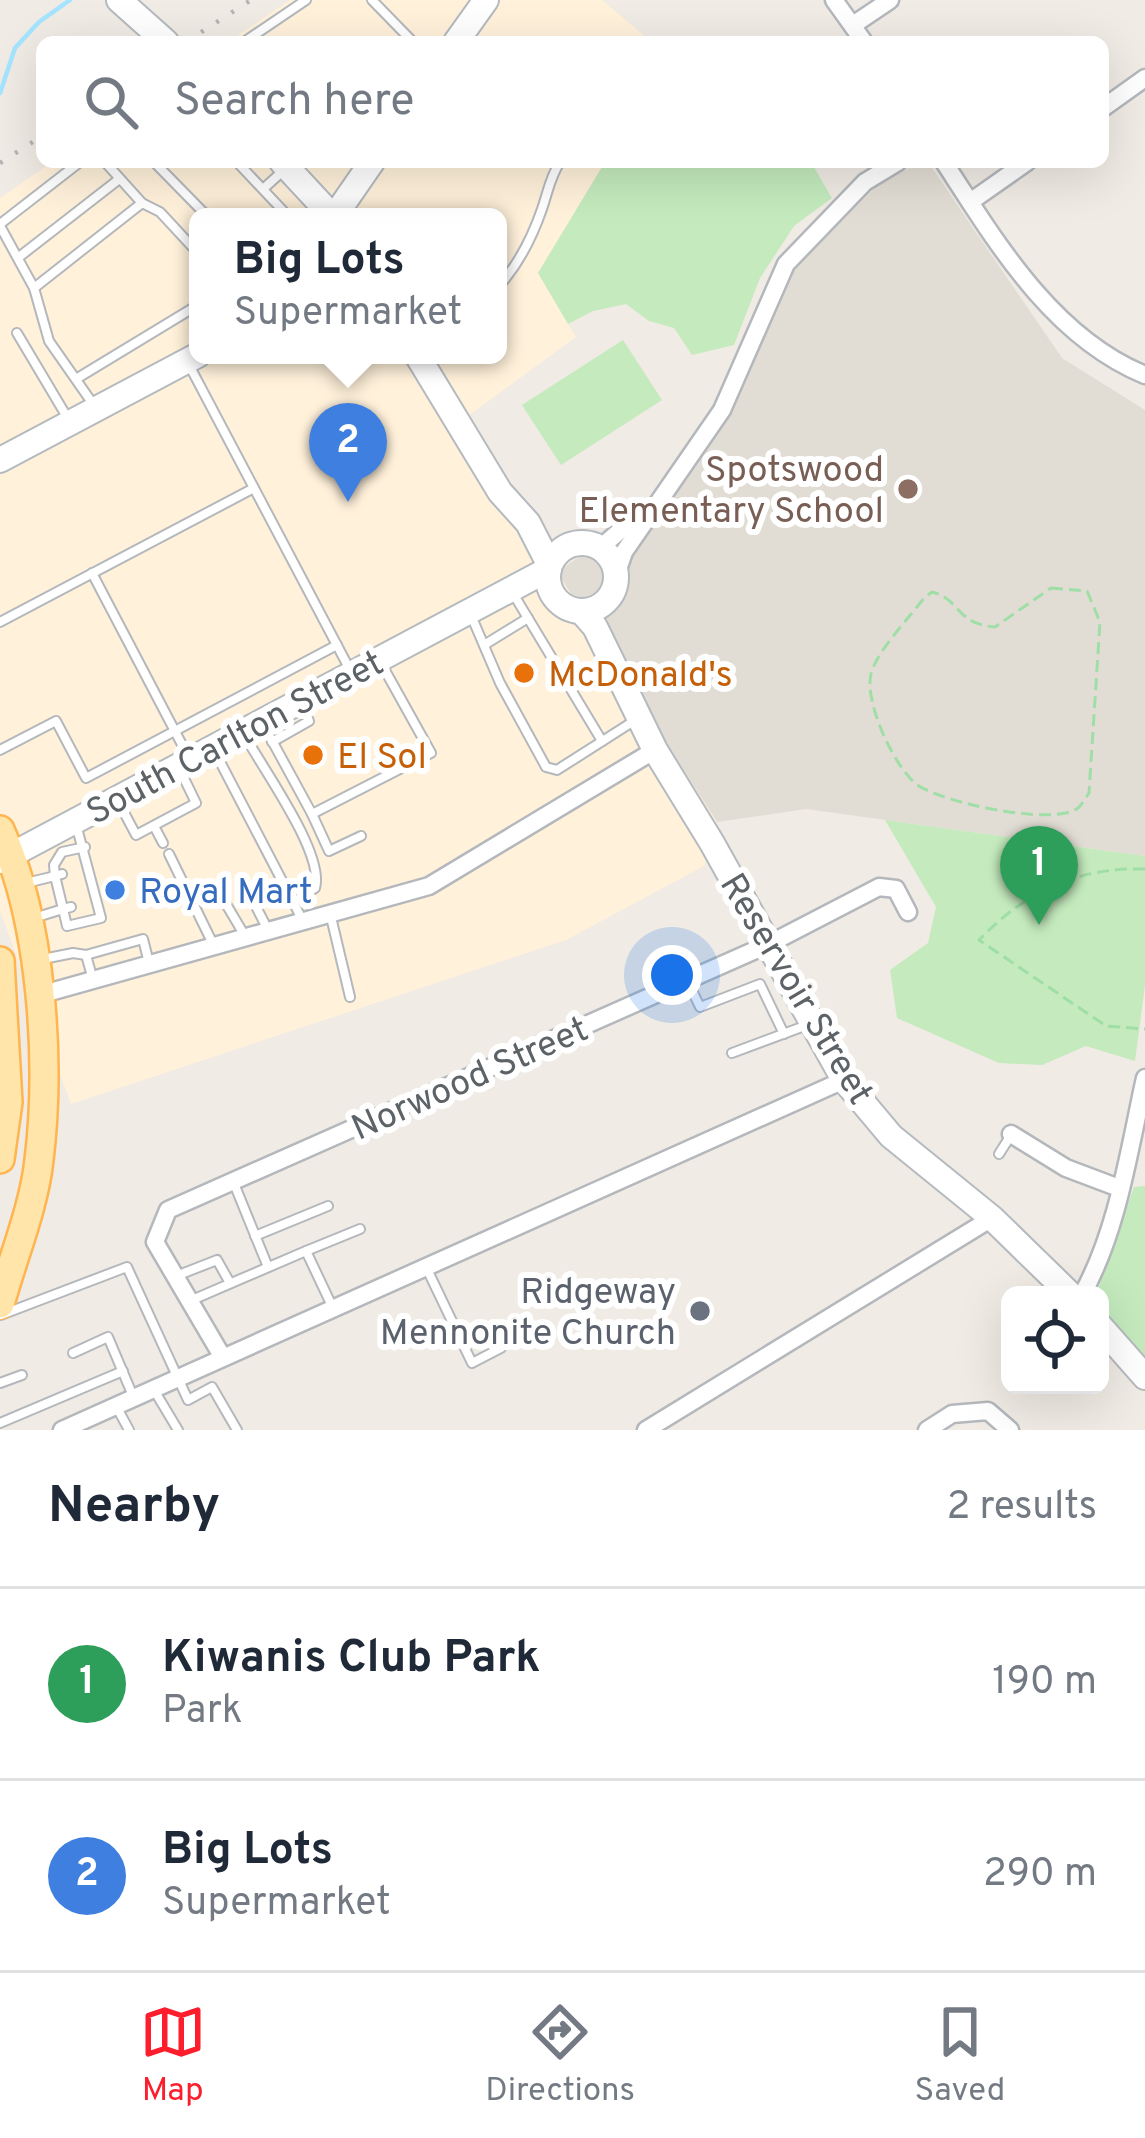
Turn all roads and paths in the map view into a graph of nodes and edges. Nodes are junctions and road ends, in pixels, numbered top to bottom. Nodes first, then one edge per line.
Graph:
1 (118, 0) edge
2 (306, 0) edge
3 (372, 0) edge
4 (485, 0) edge
5 (835, 0) edge
6 (890, 0) edge
7 (853, 25) junction
8 (159, 36) edge
9 (253, 36) edge
10 (406, 36) edge
11 (460, 36) edge
12 (860, 36) edge
13 (1145, 78) edge
14 (1109, 104) edge
15 (72, 168) edge
16 (109, 168) edge
17 (160, 168) edge
18 (243, 168) edge
19 (282, 168) edge
20 (288, 168) edge
21 (368, 168) edge
22 (556, 168) edge
23 (888, 168) edge
24 (948, 168) edge
25 (1018, 168) edge
26 (118, 180) junction
27 (262, 189) junction
28 (970, 202) junction
29 (142, 203) junction
30 (199, 208) edge
31 (280, 208) edge
32 (325, 208) edge
33 (339, 208) edge
34 (0, 225) edge
35 (189, 243) edge
36 (19, 257) junction
37 (507, 276) edge
38 (34, 288) junction
39 (189, 312) edge
40 (16, 333) dead end
41 (189, 360) edge
42 (196, 364) edge
43 (422, 364) edge
44 (1145, 375) edge
45 (76, 379) junction
46 (97, 410) junction
47 (70, 423) junction
48 (0, 460) edge
49 (676, 477) junction
50 (254, 488) junction
51 (528, 523) junction
52 (569, 545) junction
53 (600, 548) junction
54 (92, 573) junction
55 (550, 576) junction
56 (613, 585) junction
57 (514, 595) junction
58 (581, 611) junction
59 (469, 612) junction
60 (528, 618) junction
61 (0, 622) edge
62 (484, 645) junction
63 (338, 646) junction
64 (379, 658) junction
65 (352, 673) junction
66 (624, 693) junction
67 (638, 718) junction
68 (175, 731) junction
69 (258, 731) junction
70 (602, 741) junction
71 (0, 750) edge
72 (655, 750) junction
73 (193, 757) junction
74 (1089, 793) joint
75 (117, 798) junction
76 (311, 814) junction
77 (74, 821) junction
78 (154, 826) junction
79 (361, 836) dead end
80 (163, 843) dead end
81 (86, 847) junction
82 (4, 848) edge
83 (169, 854) dead end
84 (1145, 869) edge
85 (59, 875) junction
86 (18, 884) junction
87 (247, 889) dead end
88 (294, 902) junction
89 (226, 904) dead end
90 (67, 908) junction
91 (908, 912) dead end
92 (330, 914) junction
93 (26, 920) junction
94 (303, 922) junction
95 (269, 931) junction
96 (245, 938) junction
97 (769, 944) junction
98 (214, 946) junction
99 (86, 956) junction
100 (35, 960) junction
101 (0, 961) edge
102 (150, 964) junction
103 (92, 980) junction
104 (688, 980) junction
105 (43, 994) junction
106 (350, 998) dead end
107 (812, 1023) junction
108 (1145, 1029) edge
109 (784, 1034) junction
110 (732, 1053) dead end
111 (1145, 1078) edge
112 (844, 1080) junction
113 (1011, 1134) joint
114 (998, 1154) dead end
115 (0, 1159) edge
116 (1145, 1171) edge
117 (1122, 1180) junction
118 (233, 1181) junction
119 (328, 1206) dead end
120 (992, 1218) junction
121 (360, 1229) dead end
122 (255, 1236) junction
123 (306, 1251) junction
124 (425, 1266) junction
125 (268, 1267) junction
126 (175, 1276) junction
127 (230, 1283) junction
128 (1062, 1286) edge
129 (1086, 1286) edge
130 (189, 1301) junction
131 (0, 1304) edge
132 (332, 1307) junction
133 (0, 1316) edge
134 (1109, 1336) edge
135 (501, 1348) dead end
136 (73, 1353) dead end
137 (222, 1356) junction
138 (202, 1366) junction
139 (123, 1371) junction
140 (22, 1375) dead end
141 (1145, 1377) edge
142 (176, 1379) junction
143 (0, 1383) edge
144 (212, 1387) junction
145 (154, 1390) junction
146 (134, 1397) junction
147 (116, 1406) junction
148 (0, 1423) edge
149 (86, 1425) edge
150 (668, 1425) edge
151 (62, 1430) edge
152 (129, 1430) edge
153 (178, 1430) edge
154 (237, 1430) edge
155 (646, 1430) edge
156 (927, 1430) edge
157 (1010, 1430) edge

1 - 8 main road
2 - 9 lane
3 - 10 lane
4 - 11 main road
5 - 7 street
6 - 7 street
7 - 12 street
13 - 14 street
15 - 34 lane
16 - 26 lane
17 - 30 lane
18 - 27 lane
19 - 27 lane
20 - 32 main road
21 - 33 main road
22 - 37 lane
23 - 49 street
24 - 28 street
25 - 28 street
26 - 29 lane
26 - 36 lane
27 - 31 lane
28 - 44 street
29 - 35 lane
29 - 38 lane
34 - 36 lane
36 - 38 lane
38 - 45 lane
39 - 45 lane
40 - 47 lane
41 - 46 main road
42 - 50 lane
43 - 51 main road
45 - 46 lane
46 - 47 main road
47 - 48 main road
49 - 53 street
49 - 56 street
50 - 54 lane
50 - 63 lane
51 - 52 main road
51 - 55 main road
52 - 53 main road
52 - 55 main road
53 - 56 main road
54 - 61 lane
54 - 68 lane
55 - 57 main road, South Carlton Street
55 - 58 main road
55 - 59 main road, South Carlton Street
56 - 58 main road
56 - 66 main road, Reservoir Street
57 - 59 main road, South Carlton Street
57 - 60 lane
58 - 66 main road, Reservoir Street
59 - 62 lane
59 - 64 main road, South Carlton Street
60 - 62 lane
60 - 70 lane
62 - 70 lane
63 - 65 lane
63 - 68 lane
64 - 65 main road, South Carlton Street
64 - 76 lane
65 - 69 main road, South Carlton Street
66 - 67 main road, Reservoir Street
67 - 70 lane
67 - 72 main road, Reservoir Street
68 - 71 lane
68 - 73 lane
69 - 73 main road, South Carlton Street
69 - 76 lane
69 - 88 lane
72 - 92 street
72 - 97 main road, Reservoir Street
73 - 75 main road, South Carlton Street
73 - 78 lane
73 - 88 lane
74 - 74 path
75 - 77 main road, South Carlton Street
75 - 78 lane
76 - 79 lane
77 - 81 lane
77 - 82 main road, South Carlton Street
78 - 80 lane
81 - 85 lane
81 - 90 lane
82 - 86 main road
83 - 98 lane
84 - 108 path
85 - 86 lane
85 - 90 lane
86 - 93 main road
87 - 95 lane
88 - 94 lane
89 - 96 lane
90 - 93 lane
91 - 97 street, Norwood Street
92 - 94 street
92 - 106 lane
93 - 100 main road
94 - 95 street
95 - 96 street
96 - 98 street
97 - 104 street, Norwood Street
97 - 107 main road, Reservoir Street
98 - 102 street
99 - 100 lane
99 - 102 lane
99 - 103 lane
100 - 105 main road
101 - 115 main road
102 - 103 street
103 - 105 street
104 - 109 lane
104 - 118 street, Norwood Street
105 - 131 main road
107 - 109 lane
107 - 112 main road, Reservoir Street
109 - 110 lane
111 - 117 street
112 - 120 main road, Reservoir Street
112 - 124 street
113 - 114 lane
113 - 117 street
116 - 117 street
117 - 129 street
118 - 122 lane
118 - 126 street, Norwood Street
119 - 122 lane
120 - 128 main road, Reservoir Street
120 - 150 street
121 - 123 lane
122 - 125 lane
123 - 125 lane
123 - 132 lane
124 - 132 street
124 - 135 lane
125 - 127 lane
126 - 127 lane
126 - 130 street, Norwood Street
127 - 130 lane
130 - 137 street, Norwood Street
132 - 137 street
133 - 142 lane
134 - 141 main road
136 - 139 lane
137 - 138 street
138 - 142 street
138 - 144 lane
139 - 146 lane
139 - 148 lane
140 - 143 lane
142 - 144 lane
142 - 145 street
144 - 154 lane
145 - 146 street
145 - 153 lane
146 - 147 street
147 - 149 street
147 - 152 lane
149 - 151 street
150 - 155 street
156 - 157 street

